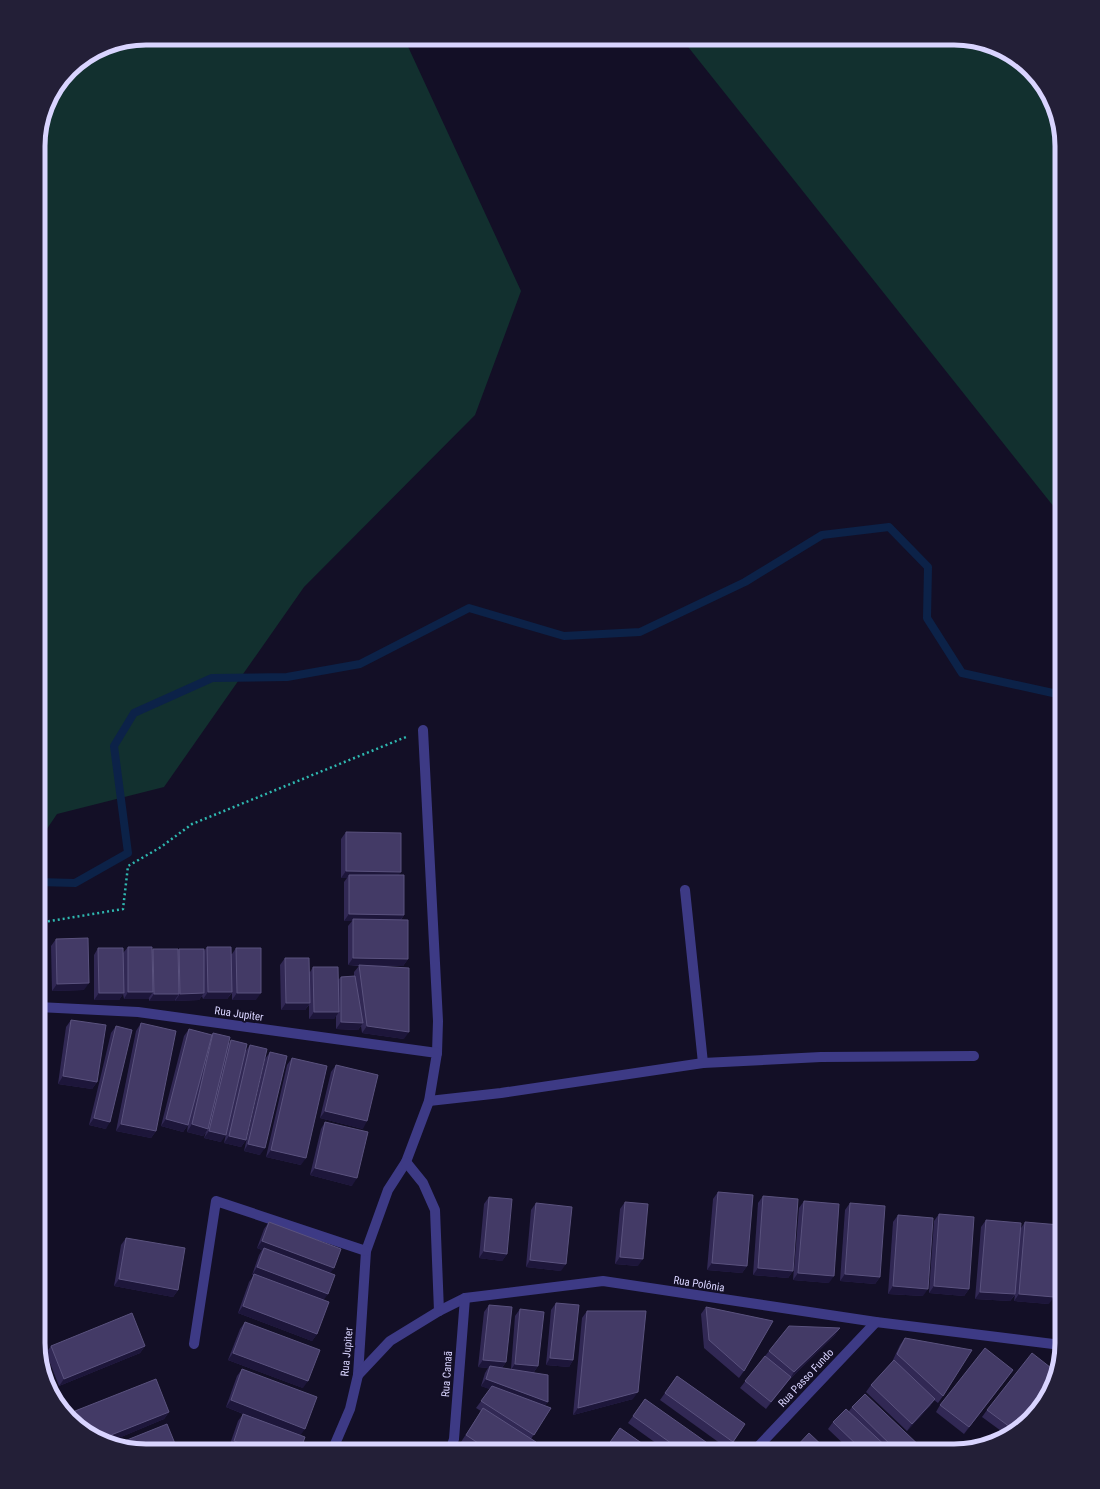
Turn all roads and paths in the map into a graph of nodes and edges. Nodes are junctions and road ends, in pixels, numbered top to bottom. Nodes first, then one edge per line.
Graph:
1 (423, 730) joint
2 (685, 890) dead end
3 (45, 921) edge
4 (45, 1007) edge
5 (437, 1052) junction
6 (974, 1056) dead end
7 (703, 1063) junction
8 (429, 1101) junction
9 (406, 1162) junction
10 (366, 1251) junction
11 (465, 1298) junction
12 (439, 1311) junction
13 (876, 1322) junction
14 (194, 1344) dead end
15 (1055, 1344) edge
16 (358, 1375) junction
17 (335, 1444) edge
18 (452, 1444) edge
19 (761, 1444) edge

1 - 3 path
1 - 5 street, Rua Jupiter
2 - 7 street
4 - 5 street, Rua Jupiter
5 - 8 street, Rua Jupiter
6 - 7 street
7 - 8 street
8 - 9 street, Rua Jupiter
9 - 10 street, Rua Jupiter
9 - 12 street
10 - 14 street
10 - 16 street, Rua Jupiter
11 - 12 street, Rua Polônia
11 - 13 street, Rua Polônia
11 - 18 street, Rua Canaã
12 - 16 street, Rua Polônia
13 - 15 street, Rua Polônia
13 - 19 street, Rua Passo Fundo
16 - 17 street, Rua Jupiter

